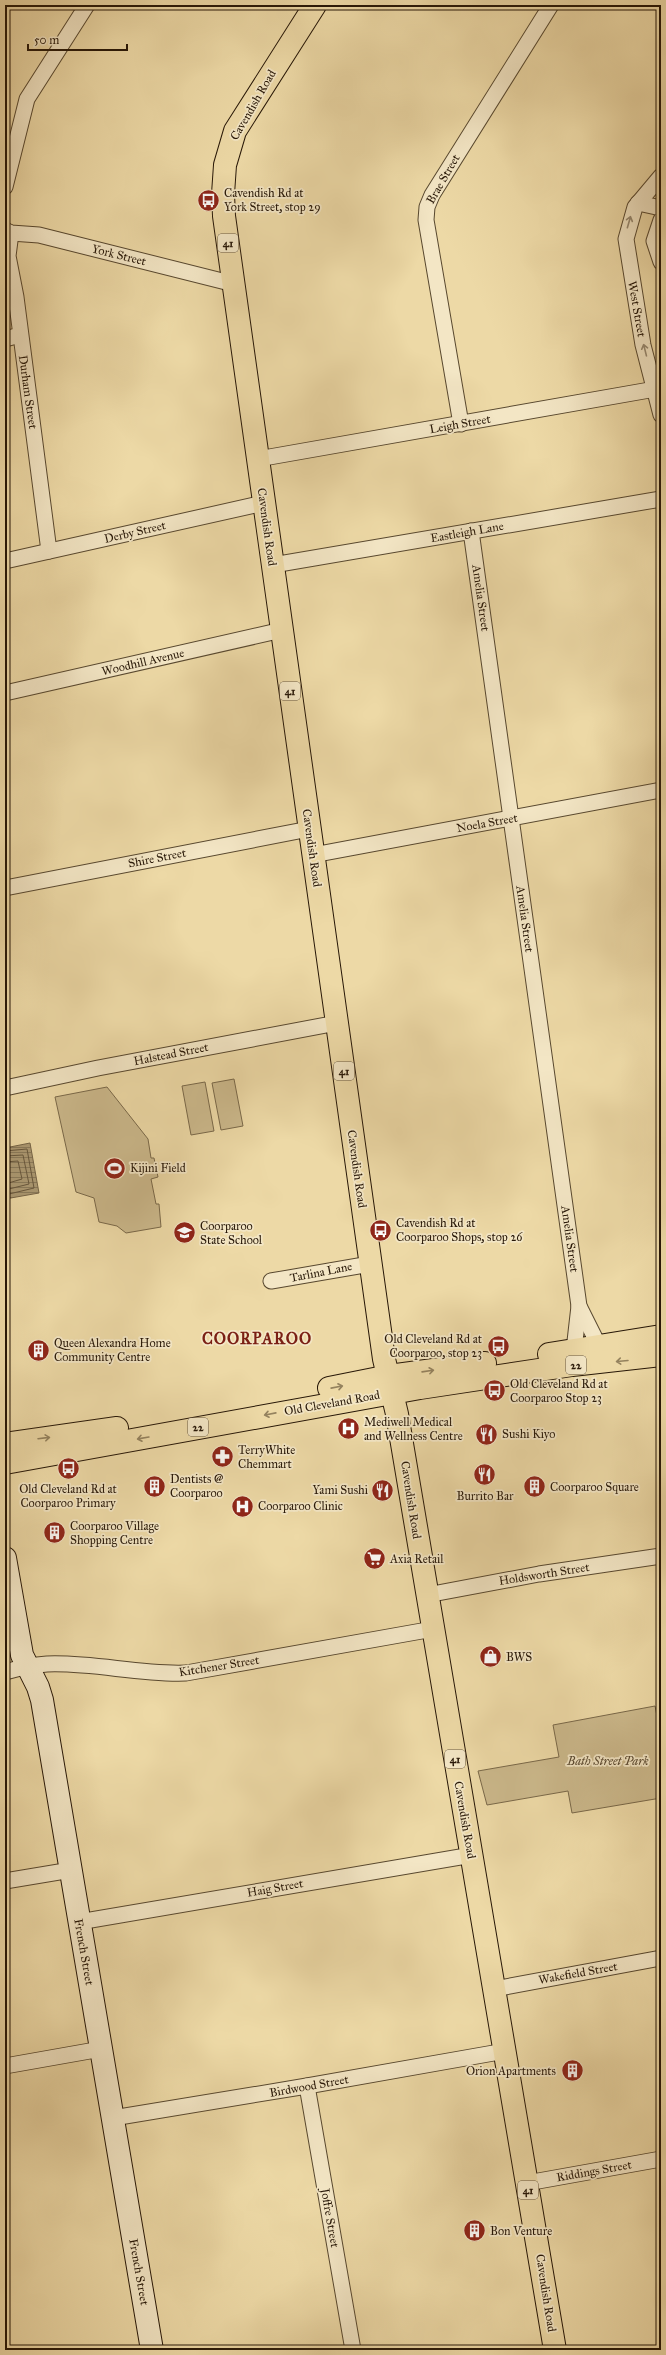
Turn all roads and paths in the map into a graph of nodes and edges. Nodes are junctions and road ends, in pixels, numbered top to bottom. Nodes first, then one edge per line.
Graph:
1 (87, 5) edge
2 (314, 5) edge
3 (551, 5) edge
4 (661, 176) edge
5 (5, 187) edge
6 (638, 204) junction
7 (661, 208) edge
8 (661, 220) edge
9 (8, 231) edge
10 (661, 262) edge
11 (234, 284) junction
12 (20, 335) junction
13 (5, 339) edge
14 (658, 389) edge
15 (661, 415) edge
16 (461, 424) junction
17 (258, 459) junction
18 (661, 499) edge
19 (264, 503) junction
20 (471, 531) junction
21 (49, 551) junction
22 (5, 561) edge
23 (273, 566) junction
24 (282, 630) junction
25 (5, 693) edge
26 (661, 790) edge
27 (512, 819) junction
28 (309, 829) junction
29 (313, 855) junction
30 (5, 888) edge
31 (337, 1023) junction
32 (5, 1088) edge
33 (370, 1264) junction
34 (271, 1281) dead end
35 (579, 1306) junction
36 (661, 1336) edge
37 (599, 1346) junction
38 (574, 1350) junction
39 (661, 1355) edge
40 (390, 1385) junction
41 (5, 1444) edge
42 (5, 1464) edge
43 (661, 1556) edge
44 (5, 1558) edge
45 (427, 1595) junction
46 (433, 1629) junction
47 (27, 1666) junction
48 (5, 1672) edge
49 (472, 1855) junction
50 (71, 1870) junction
51 (5, 1881) edge
52 (79, 1922) junction
53 (661, 1958) edge
54 (494, 1989) junction
55 (101, 2049) junction
56 (505, 2051) junction
57 (5, 2066) edge
58 (307, 2086) junction
59 (113, 2118) junction
60 (661, 2159) edge
61 (527, 2183) junction
62 (152, 2350) edge
63 (353, 2350) edge
64 (555, 2350) edge

1 - 5 street
2 - 11 main road, Cavendish Road / 41
3 - 16 street, Brae Street
4 - 6 street, West Street
6 - 7 street
14 -> 6 street, West Street
8 - 10 street
9 - 11 street, York Street
9 - 12 street, Durham Street
11 - 17 main road, Cavendish Road / 41
12 - 13 street
12 - 21 street, Durham Street
14 - 15 street, West Street
14 - 16 street, Leigh Street
16 - 17 street, Leigh Street
17 - 19 main road, Cavendish Road / 41
18 - 20 street, Eastleigh Lane
19 - 21 street, Derby Street
19 - 23 main road, Cavendish Road / 41
20 - 23 street, Eastleigh Lane
20 - 27 street, Amelia Street
21 - 22 street, Derby Street
23 - 24 main road, Cavendish Road / 41
24 - 25 street, Woodhill Avenue
24 - 28 main road, Cavendish Road / 41
26 - 27 street, Noela Street
27 - 29 street, Noela Street
27 - 35 street, Amelia Street
28 - 29 main road, Cavendish Road / 41
28 - 30 street, Shire Street
29 - 31 main road, Cavendish Road / 41
31 - 32 street, Halstead Street
31 - 33 main road, Cavendish Road / 41
33 - 34 street, Tarlina Lane
33 - 40 main road, Cavendish Road / 41
35 - 37 street, Amelia Street
35 - 38 street, Amelia Street
36 - 37 main road, Old Cleveland Road / 22
37 - 38 main road, Old Cleveland Road / 22
40 -> 38 main road, Old Cleveland Road / 22
39 -> 40 main road, Old Cleveland Road / 22
41 -> 40 main road, Old Cleveland Road / 22
40 -> 42 main road, Old Cleveland Road / 22
40 - 45 main road, Cavendish Road / 41
43 - 45 street, Holdsworth Street
44 - 47 street, French Street
45 - 46 main road, Cavendish Road / 41
46 - 47 street, Kitchener Street
46 - 49 main road, Cavendish Road / 41
47 - 48 street, Kitchener Street
47 - 50 street, French Street
49 - 52 street, Haig Street
49 - 54 main road, Cavendish Road / 41
50 - 51 street
50 - 52 street, French Street
52 - 55 street, French Street
53 - 54 street, Wakefield Street
54 - 56 main road, Cavendish Road / 41
55 - 57 street
55 - 59 street, French Street
56 - 58 street, Birdwood Street
56 - 61 main road, Cavendish Road / 41
58 - 59 street, Birdwood Street
58 - 63 street, Joffre Street
59 - 62 street, French Street
60 - 61 street, Riddings Street
61 - 64 main road, Cavendish Road / 41

